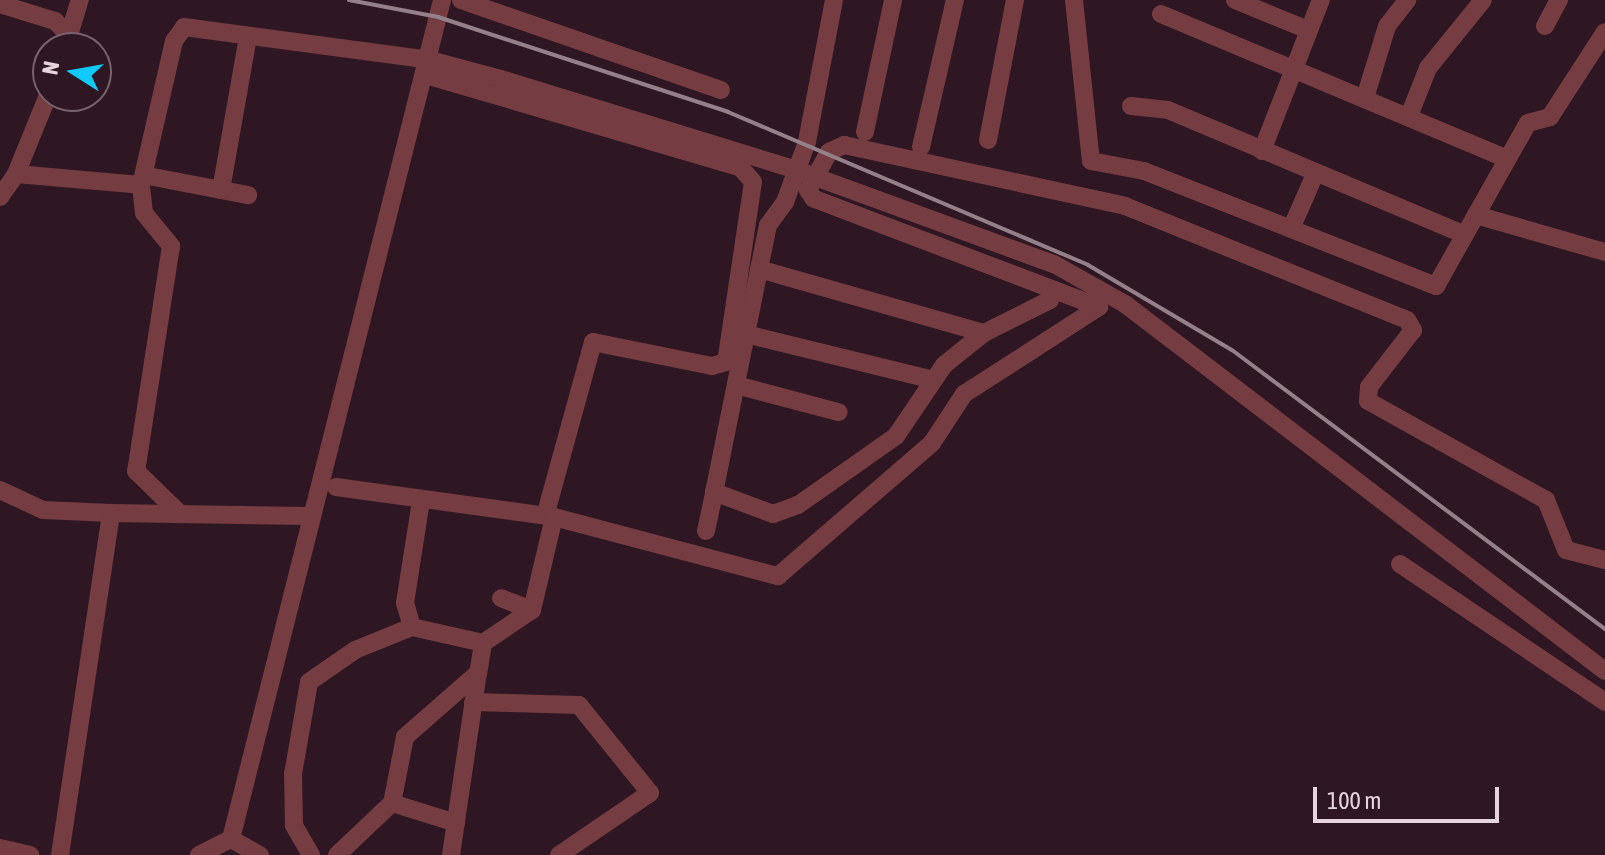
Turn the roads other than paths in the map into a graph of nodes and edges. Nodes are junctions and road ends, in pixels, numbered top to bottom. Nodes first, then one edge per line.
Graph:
1 (80, 0) edge
2 (442, 0) edge
3 (461, 0) edge
4 (834, 0) edge
5 (893, 0) edge
6 (955, 0) edge
7 (1015, 0) edge
8 (1074, 0) edge
9 (1235, 0) edge
10 (1321, 0) edge
11 (1407, 0) edge
12 (1483, 0) edge
13 (1559, 0) edge
14 (0, 4) edge
15 (1161, 14) dead end
16 (1545, 26) dead end
17 (1308, 30) junction
18 (62, 32) edge
19 (70, 32) edge
20 (1605, 32) edge
21 (248, 37) junction
22 (429, 63) junction
23 (1295, 72) junction
24 (721, 90) dead end
25 (1365, 98) junction
26 (1131, 106) dead end
27 (41, 112) edge
28 (1409, 116) junction
29 (865, 132) dead end
30 (988, 140) dead end
31 (921, 147) dead end
32 (1262, 151) junction
33 (1506, 158) junction
34 (16, 174) junction
35 (1315, 174) junction
36 (144, 180) junction
37 (221, 190) junction
38 (248, 195) dead end
39 (0, 197) edge
40 (1476, 215) junction
41 (1291, 229) junction
42 (1465, 235) junction
43 (1605, 252) edge
44 (759, 269) junction
45 (1050, 300) dead end
46 (984, 333) junction
47 (746, 334) junction
48 (929, 379) junction
49 (736, 385) junction
50 (838, 412) dead end
51 (336, 487) dead end
52 (0, 490) edge
53 (714, 492) junction
54 (421, 501) junction
55 (111, 513) junction
56 (180, 514) junction
57 (550, 515) junction
58 (308, 516) junction
59 (706, 531) dead end
60 (1605, 560) edge
61 (1400, 564) dead end
62 (501, 598) dead end
63 (532, 610) junction
64 (412, 627) junction
65 (483, 643) junction
66 (1605, 671) edge
67 (478, 673) junction
68 (473, 702) junction
69 (1605, 702) edge
70 (392, 803) junction
71 (456, 823) junction
72 (231, 839) junction
73 (60, 855) edge
74 (199, 855) edge
75 (260, 855) edge
76 (311, 855) edge
77 (337, 855) edge
78 (451, 855) edge
79 (559, 855) edge

1 - 19 street
2 - 22 street
3 - 24 street
4 - 44 street
5 - 29 street
6 - 31 street
7 - 30 street
8 - 41 street
9 - 17 street
10 - 17 street
11 - 25 street
12 - 28 street
13 - 16 street
14 - 18 street
15 - 23 street
17 - 23 street
20 - 33 street
21 - 22 street
21 - 36 street
21 - 37 street
22 - 57 street
22 - 58 street
22 - 66 street
23 - 25 street
23 - 32 street
25 - 28 street
26 - 32 street
27 - 34 street
28 - 33 street
32 - 35 street
33 - 40 street
34 - 36 street
34 - 39 street
35 - 41 street
35 - 42 street
36 - 37 street
36 - 56 street
37 - 38 street
40 - 42 street
40 - 43 street
41 - 42 street
44 - 46 street
44 - 47 street
45 - 46 street
46 - 48 street
47 - 48 street
47 - 49 street
48 - 53 street
49 - 50 street
49 - 53 street
51 - 54 street
52 - 55 street
53 - 59 street
54 - 57 street
54 - 64 street
55 - 56 street
55 - 73 street
56 - 58 street
57 - 60 street
57 - 63 street
58 - 72 street
61 - 69 street
62 - 63 street
63 - 65 street
64 - 65 street
64 - 76 street
65 - 67 street
67 - 68 street
67 - 70 street
68 - 71 street
68 - 79 street
70 - 71 street
70 - 77 street
71 - 78 street
72 - 74 street
72 - 75 street

